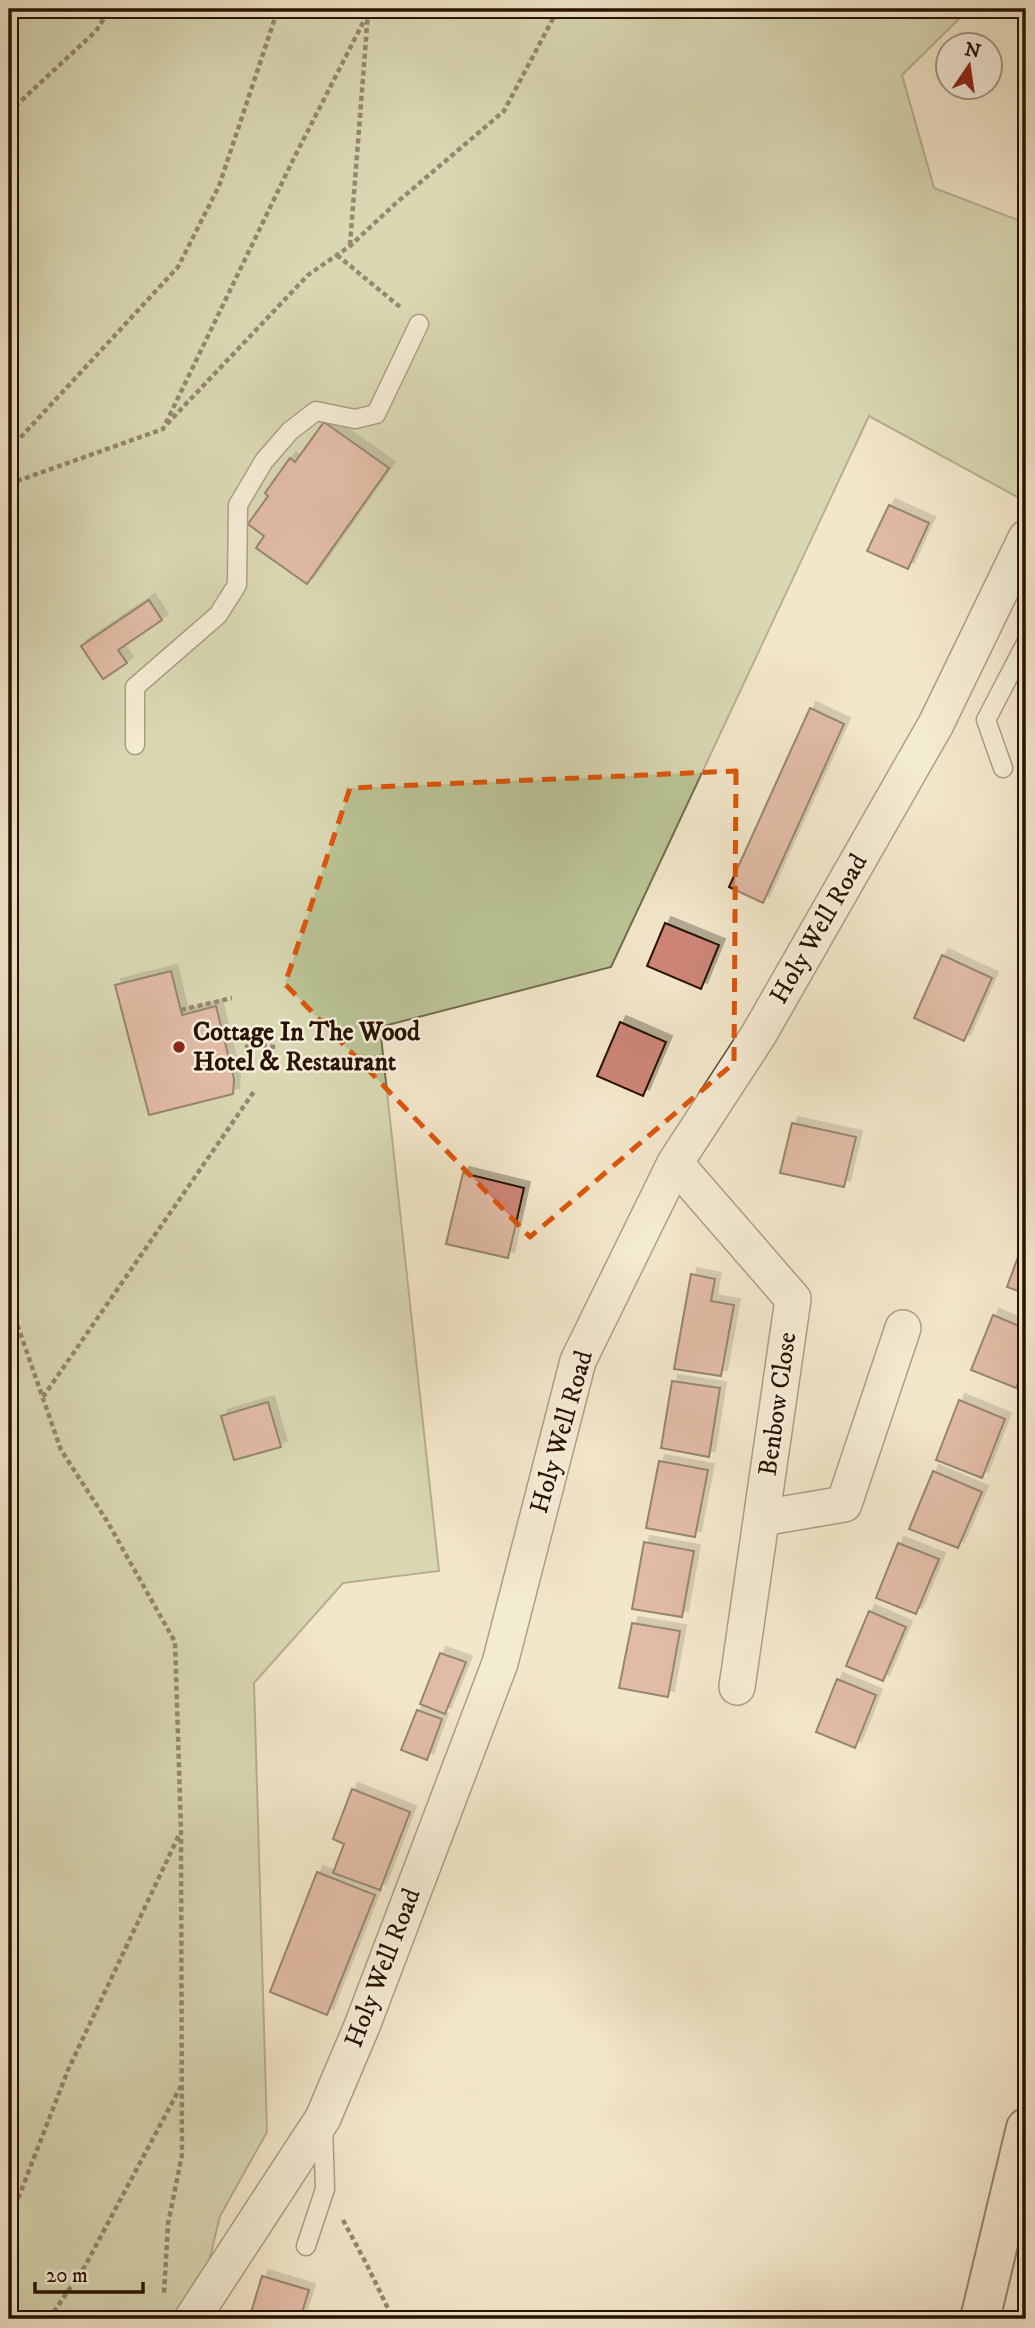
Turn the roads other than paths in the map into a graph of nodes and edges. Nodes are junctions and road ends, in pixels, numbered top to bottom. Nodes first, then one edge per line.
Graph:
1 (419, 324) road end
2 (1026, 538) edge
3 (1026, 643) edge
4 (135, 745) dead end
5 (1003, 768) dead end
6 (675, 1163) junction
7 (903, 1328) dead end
8 (762, 1518) junction
9 (737, 1687) dead end
10 (323, 2118) junction
11 (1026, 2129) edge
12 (306, 2246) dead end
13 (178, 2312) edge
14 (980, 2319) edge

1 - 4 lane
2 - 6 street, Holy Well Road
3 - 5 lane
6 - 8 street, Benbow Close
6 - 10 street, Holy Well Road
7 - 8 street
8 - 9 street, Benbow Close
10 - 12 lane
10 - 13 street, Holy Well Road
11 - 14 highway

